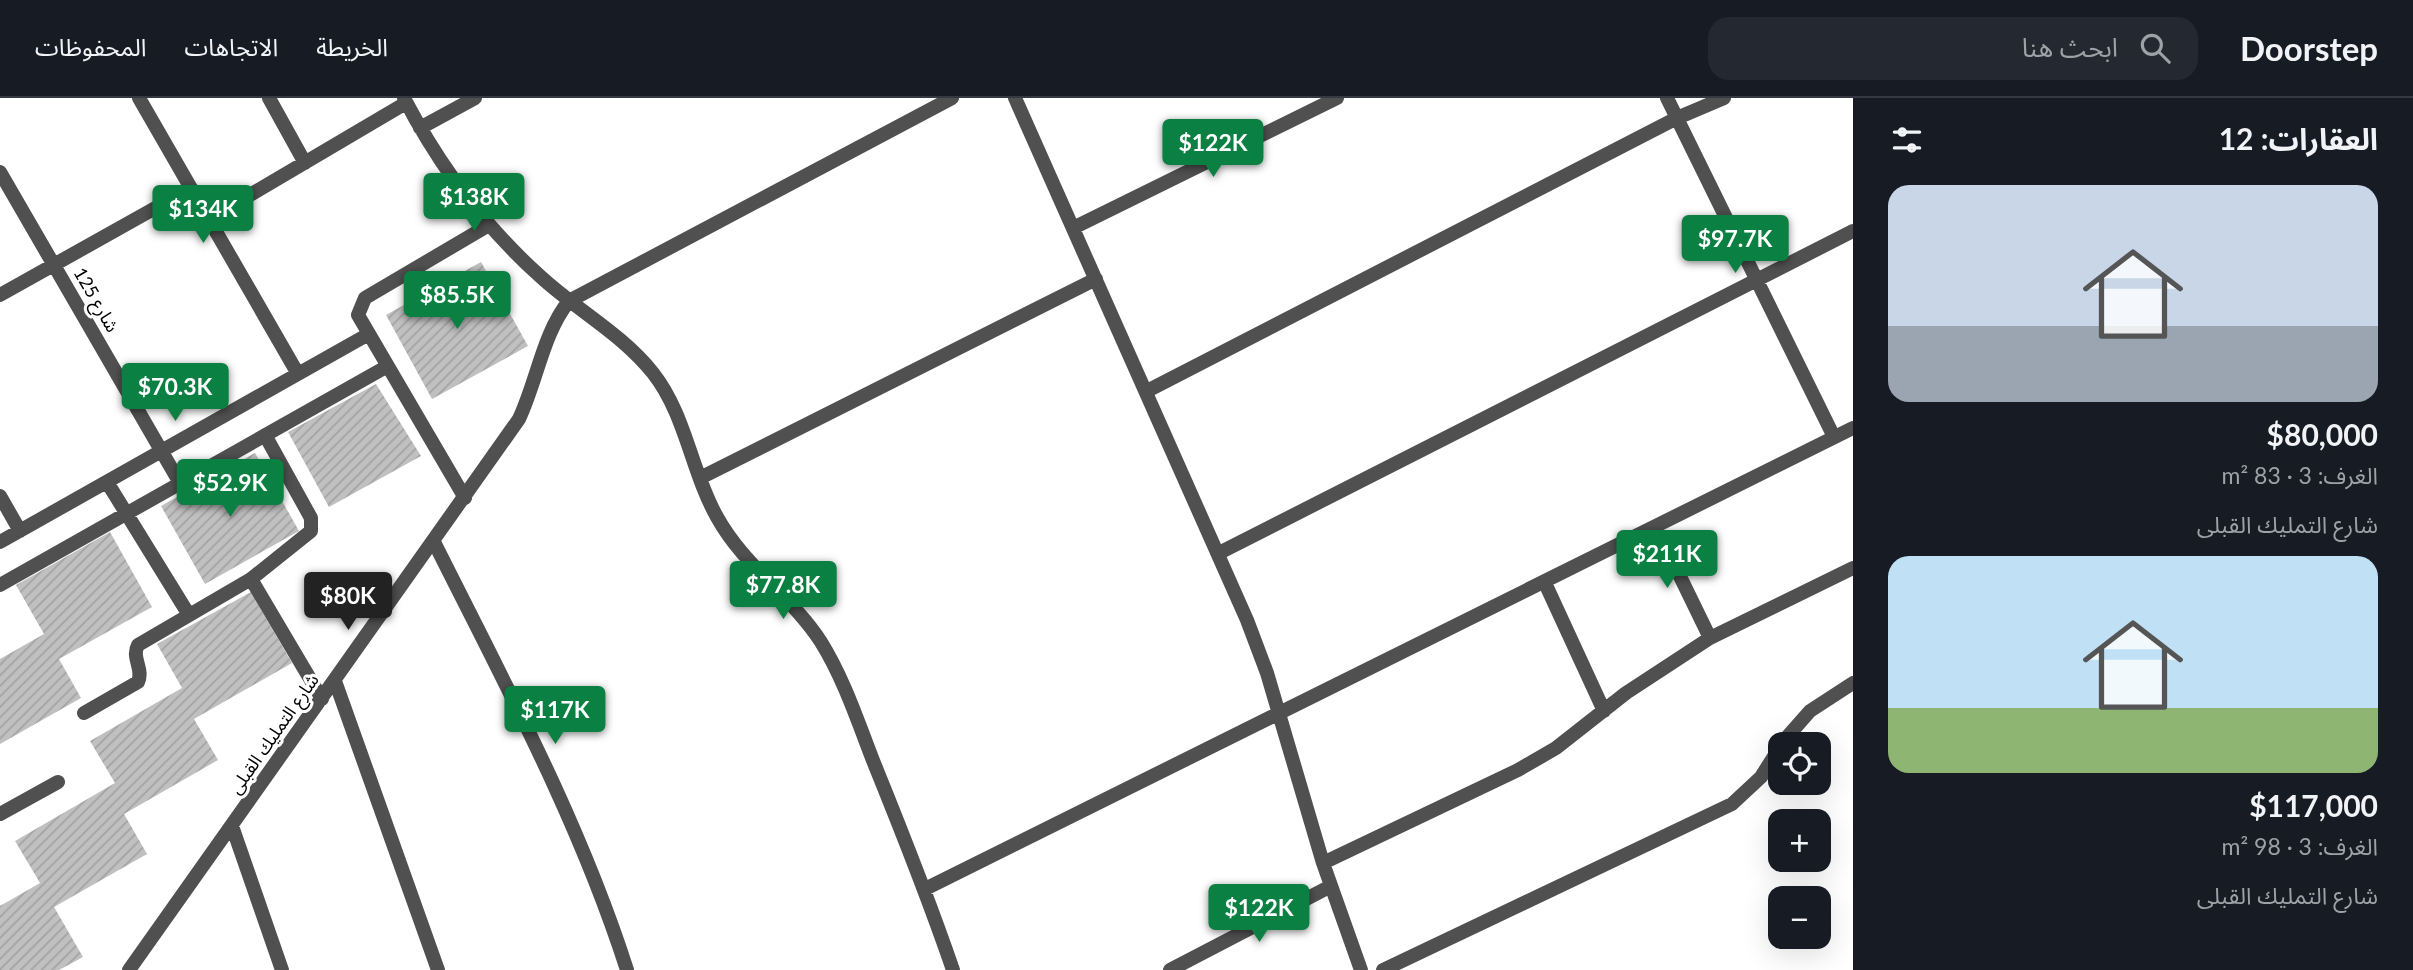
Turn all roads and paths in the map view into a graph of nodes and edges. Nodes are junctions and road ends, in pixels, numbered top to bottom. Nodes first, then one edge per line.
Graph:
1 (139, 98) edge
2 (269, 98) edge
3 (475, 98) edge
4 (952, 98) edge
5 (1015, 98) edge
6 (1337, 98) edge
7 (1667, 98) edge
8 (1724, 98) edge
9 (405, 100) edge
10 (1677, 118) junction
11 (420, 128) junction
12 (305, 163) junction
13 (0, 172) edge
14 (191, 188) junction
15 (209, 219) junction
16 (489, 225) junction
17 (1073, 228) junction
18 (1853, 231) edge
19 (53, 265) junction
20 (1096, 279) junction
21 (1756, 279) junction
22 (0, 295) edge
23 (569, 301) junction
24 (367, 335) junction
25 (386, 367) junction
26 (298, 374) junction
27 (1147, 391) junction
28 (1853, 428) edge
29 (265, 435) junction
30 (1834, 437) junction
31 (161, 451) junction
32 (700, 478) junction
33 (107, 482) junction
34 (180, 483) junction
35 (0, 496) edge
36 (465, 498) junction
37 (126, 514) junction
38 (1656, 527) junction
39 (20, 531) junction
40 (0, 542) edge
41 (434, 542) junction
42 (1219, 553) junction
43 (1853, 568) edge
44 (251, 579) junction
45 (1545, 583) junction
46 (0, 585) edge
47 (189, 615) junction
48 (1710, 638) junction
49 (335, 681) junction
50 (1853, 683) edge
51 (322, 699) junction
52 (1604, 711) junction
53 (84, 713) dead end
54 (1278, 713) junction
55 (1791, 732) edge
56 (1768, 765) edge
57 (58, 782) dead end
58 (0, 814) edge
59 (232, 826) junction
60 (1323, 863) junction
61 (1332, 886) junction
62 (925, 889) junction
63 (130, 970) edge
64 (282, 970) edge
65 (438, 970) edge
66 (627, 970) edge
67 (953, 970) edge
68 (1170, 970) edge
69 (1362, 970) edge
70 (1383, 970) edge

1 - 14 street
2 - 12 street
3 - 11 street
4 - 23 street
5 - 17 street
6 - 17 street
7 - 10 street
8 - 10 street
9 - 11 street
9 - 12 street
10 - 21 street
10 - 27 street
11 - 16 street
12 - 15 street
13 - 19 street, شارع 125
14 - 15 street
14 - 19 street
15 - 26 street
16 - 23 street
16 - 24 street
17 - 20 street
18 - 21 street
19 - 22 street
19 - 31 street, شارع 125
20 - 27 street
20 - 32 street
21 - 30 street
21 - 42 street
23 - 32 street
23 - 36 street, شارع التمليك القبلى
24 - 25 street
24 - 26 street
25 - 29 street
25 - 36 street
26 - 31 street
27 - 42 street
28 - 30 street
29 - 34 street
29 - 44 street
30 - 38 street
31 - 33 street
31 - 34 street, شارع 125
32 - 62 street
33 - 37 street
33 - 39 street
34 - 37 street
35 - 39 street
36 - 41 street, شارع التمليك القبلى
37 - 46 street
37 - 47 street
38 - 45 street
38 - 48 street
39 - 40 street
41 - 49 street, شارع التمليك القبلى
41 - 66 street
42 - 54 street
43 - 48 street
44 - 47 street
44 - 51 street
45 - 52 street
45 - 54 street
47 - 53 street
48 - 52 street
49 - 51 street, شارع التمليك القبلى
49 - 65 street
50 - 55 street
51 - 59 street, شارع التمليك القبلى
52 - 60 street
54 - 60 street
54 - 62 street
56 - 70 street
57 - 58 street
59 - 63 street, شارع التمليك القبلى
59 - 64 street
60 - 61 street
61 - 68 street
61 - 69 street
62 - 67 street

